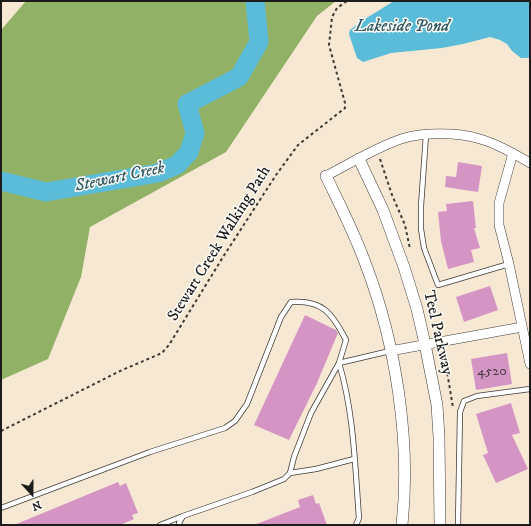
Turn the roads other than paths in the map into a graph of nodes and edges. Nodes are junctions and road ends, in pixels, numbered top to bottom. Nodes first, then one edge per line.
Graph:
1 (426, 135) junction
2 (513, 153) junction
3 (359, 159) junction
4 (530, 163) edge
5 (326, 176) joint
6 (509, 264) junction
7 (522, 327) junction
8 (425, 344) junction
9 (390, 350) junction
10 (339, 363) junction
11 (530, 364) edge
12 (530, 389) edge
13 (354, 459) junction
14 (290, 473) junction
15 (1, 508) edge
16 (182, 516) junction
17 (160, 525) edge
18 (180, 525) edge
19 (356, 525) edge
20 (402, 525) edge
21 (440, 525) edge
22 (458, 525) edge

1 - 2 street
1 - 3 street
1 - 6 lane
2 - 4 street
2 - 6 street
3 - 5 street
3 - 8 street, Teel Parkway
5 - 9 street
6 - 7 street
7 - 8 street
7 - 11 street
8 - 9 street
8 - 21 street, Teel Parkway
9 - 10 lane
9 - 20 street
10 - 13 lane
10 - 14 lane
10 - 15 lane
12 - 22 lane
13 - 14 lane
13 - 19 lane
14 - 16 lane
16 - 17 lane
16 - 18 lane

